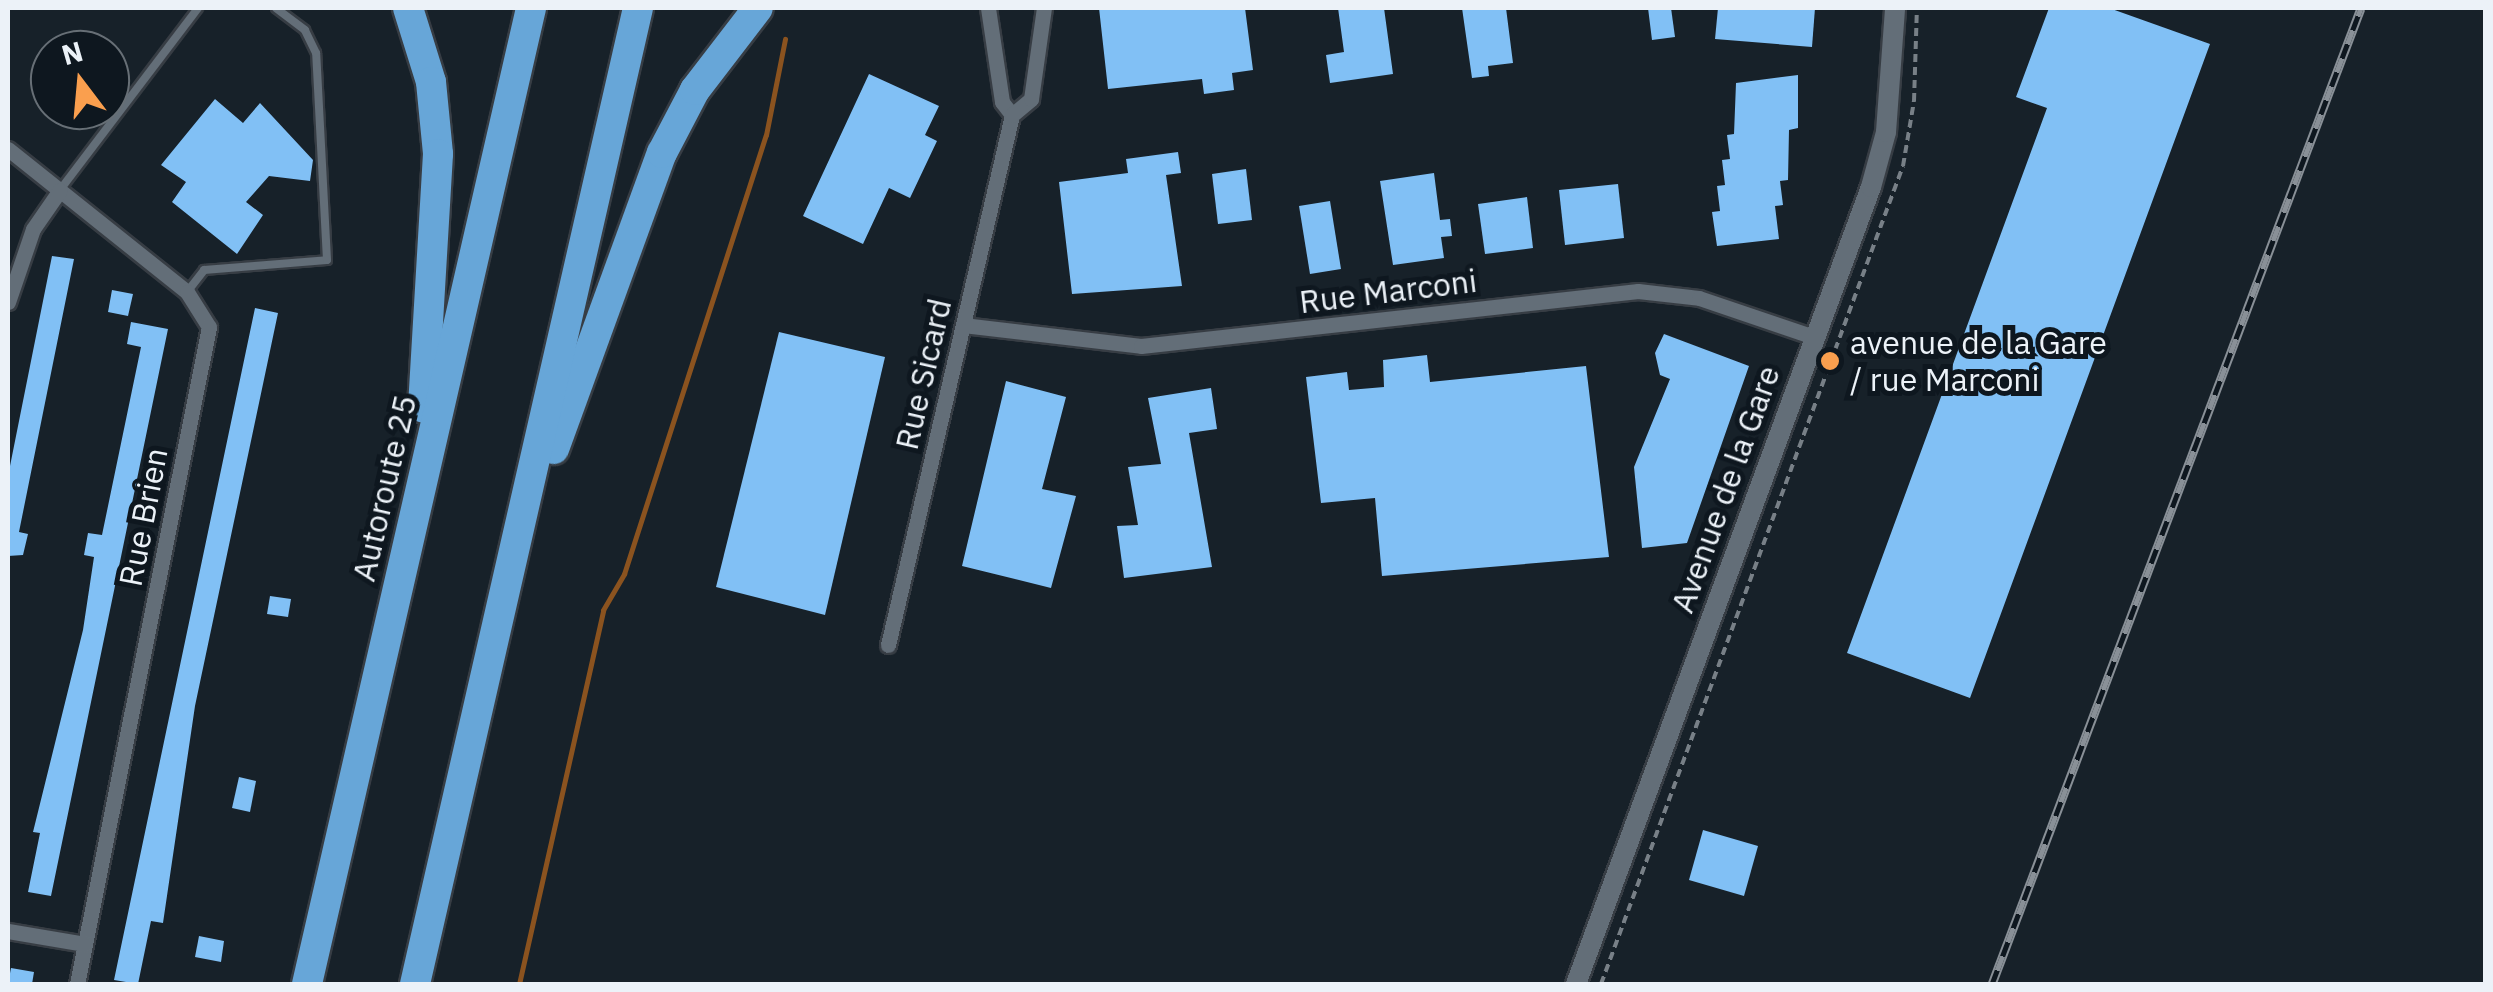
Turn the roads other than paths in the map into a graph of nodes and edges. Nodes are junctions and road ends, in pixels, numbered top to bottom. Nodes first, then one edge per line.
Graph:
1 (198, 8) edge
2 (276, 8) edge
3 (408, 8) edge
4 (530, 8) edge
5 (638, 8) edge
6 (758, 8) edge
7 (988, 8) edge
8 (1044, 8) edge
9 (1895, 8) edge
10 (1012, 115) junction
11 (8, 149) edge
12 (60, 190) junction
13 (186, 292) junction
14 (8, 302) edge
15 (963, 325) junction
16 (1814, 337) junction
17 (414, 516) junction
18 (508, 579) junction
19 (888, 645) dead end
20 (8, 930) edge
21 (85, 944) junction
22 (76, 984) edge
23 (307, 984) edge
24 (415, 984) edge
25 (1576, 984) edge

1 - 12 lane
2 - 13 lane
3 - 17 highway
4 - 17 highway, Autoroute 25
5 - 18 highway
6 - 18 highway
7 - 10 street
8 - 10 street, Rue Sicard
9 - 16 street, Avenue de la Gare
10 - 15 street, Rue Sicard
11 - 12 street, Rue Brien
12 - 13 street, Rue Brien
12 - 14 street
13 - 21 street, Rue Brien
15 - 16 street, Rue Marconi
15 - 19 street, Rue Sicard
16 - 25 street, Avenue de la Gare
17 - 23 highway, Autoroute 25
18 - 24 highway
20 - 21 street
21 - 22 street, Rue Brien

